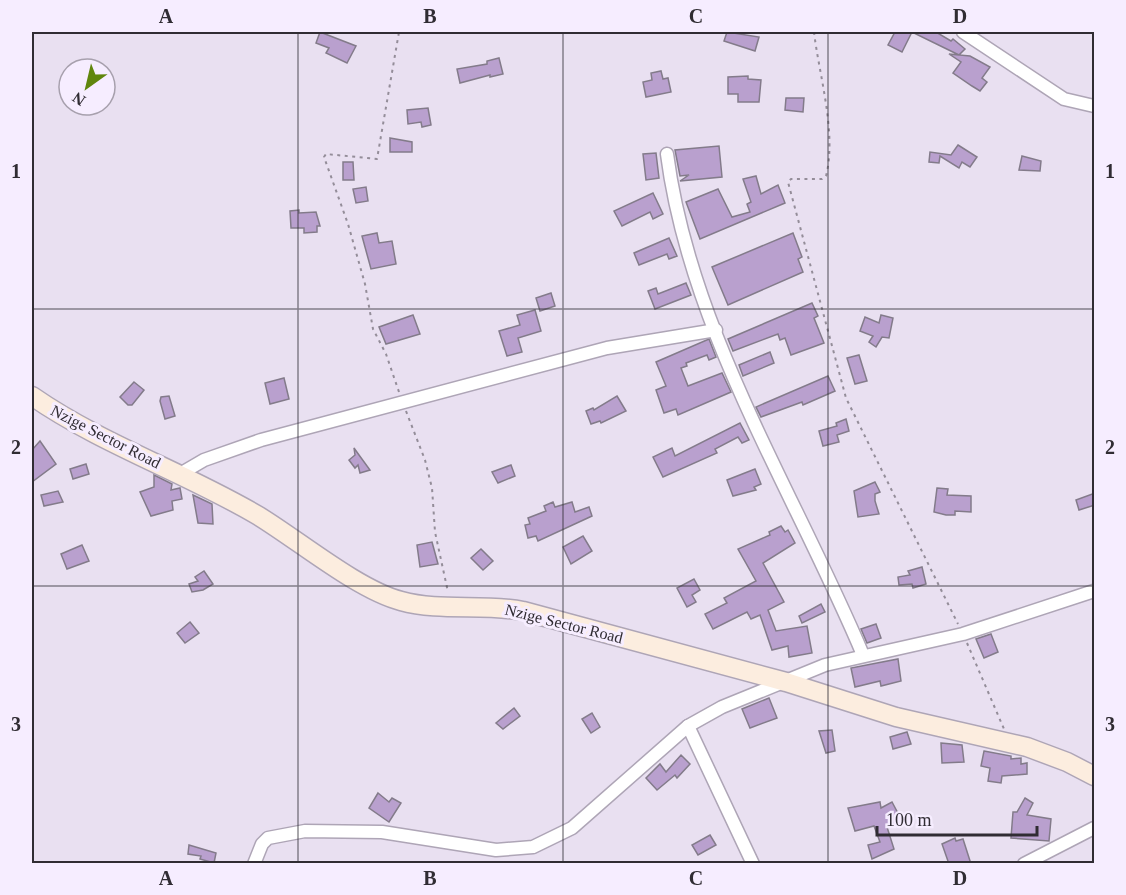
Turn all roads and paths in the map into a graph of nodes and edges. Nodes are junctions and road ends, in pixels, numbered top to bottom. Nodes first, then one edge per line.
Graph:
1 (399, 32) edge
2 (814, 32) edge
3 (963, 32) edge
4 (1095, 106) edge
5 (667, 154) dead end
6 (716, 330) junction
7 (32, 396) edge
8 (403, 403) junction
9 (180, 474) junction
10 (1095, 591) edge
11 (451, 606) junction
12 (963, 634) junction
13 (863, 655) junction
14 (786, 682) junction
15 (688, 726) junction
16 (1009, 743) junction
17 (1095, 776) edge
18 (1095, 828) edge
19 (254, 864) edge
20 (753, 864) edge
21 (1024, 864) edge

1 - 8 path
2 - 12 path
3 - 4 street
5 - 6 street
6 - 8 street
6 - 13 street
7 - 9 main road, Nzige Sector Road
8 - 9 street
8 - 11 path
9 - 11 main road, Nzige Sector Road
10 - 12 street
11 - 14 main road, Nzige Sector Road
12 - 13 street
12 - 16 path
13 - 14 street
14 - 15 street
14 - 16 main road, Nzige Sector Road
15 - 19 street
15 - 20 street
16 - 17 main road, Nzige Sector Road
18 - 21 street

